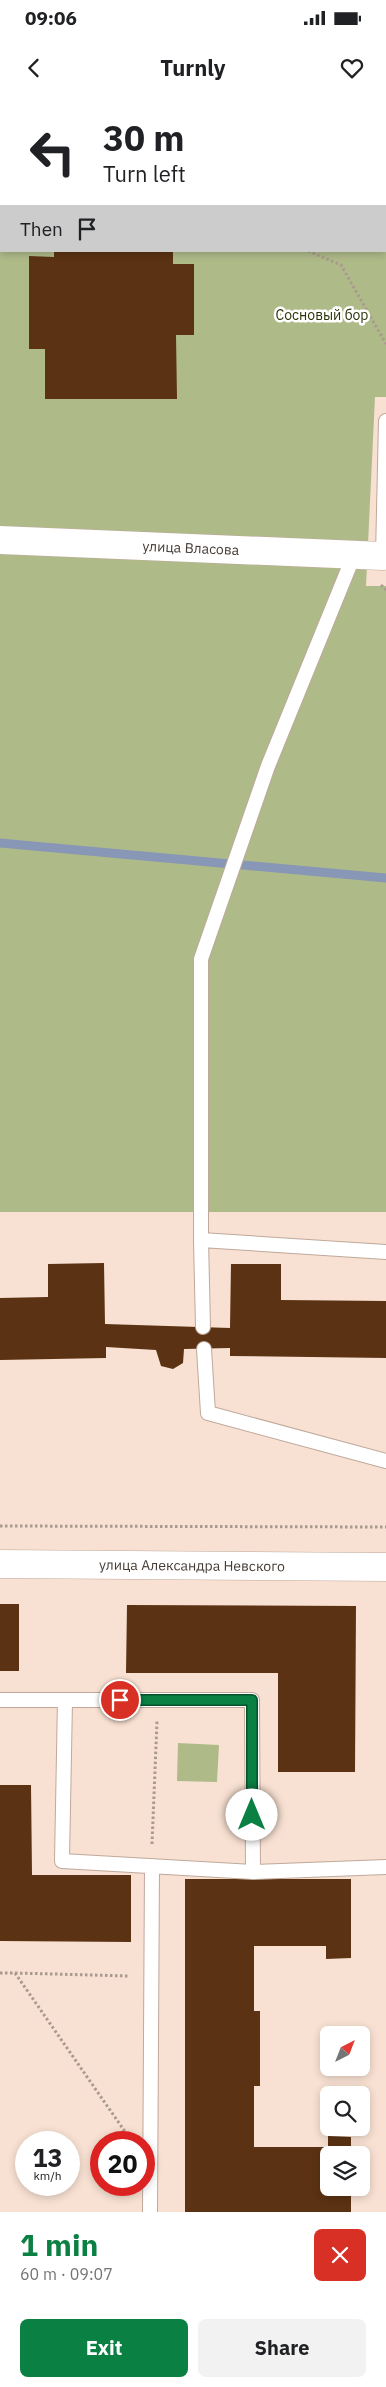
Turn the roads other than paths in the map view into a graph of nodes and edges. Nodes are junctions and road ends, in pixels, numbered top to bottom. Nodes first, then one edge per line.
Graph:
1 (386, 421) edge
2 (0, 540) edge
3 (354, 555) junction
4 (384, 556) edge
5 (201, 1240) junction
6 (386, 1252) edge
7 (203, 1327) dead end
8 (204, 1349) dead end
9 (386, 1460) edge
10 (0, 1564) edge
11 (386, 1567) edge
12 (0, 1700) edge
13 (65, 1700) junction
14 (152, 1866) junction
15 (386, 1867) edge
16 (252, 1872) junction
17 (150, 2212) edge

1 - 4 lane
2 - 3 street, улица Власова
3 - 4 street, улица Власова
3 - 5 lane
5 - 6 lane
5 - 7 lane
8 - 9 lane
10 - 11 street, улица Александра Невского
12 - 13 lane
13 - 14 lane
13 - 16 lane
14 - 16 lane
14 - 17 lane
15 - 16 lane

